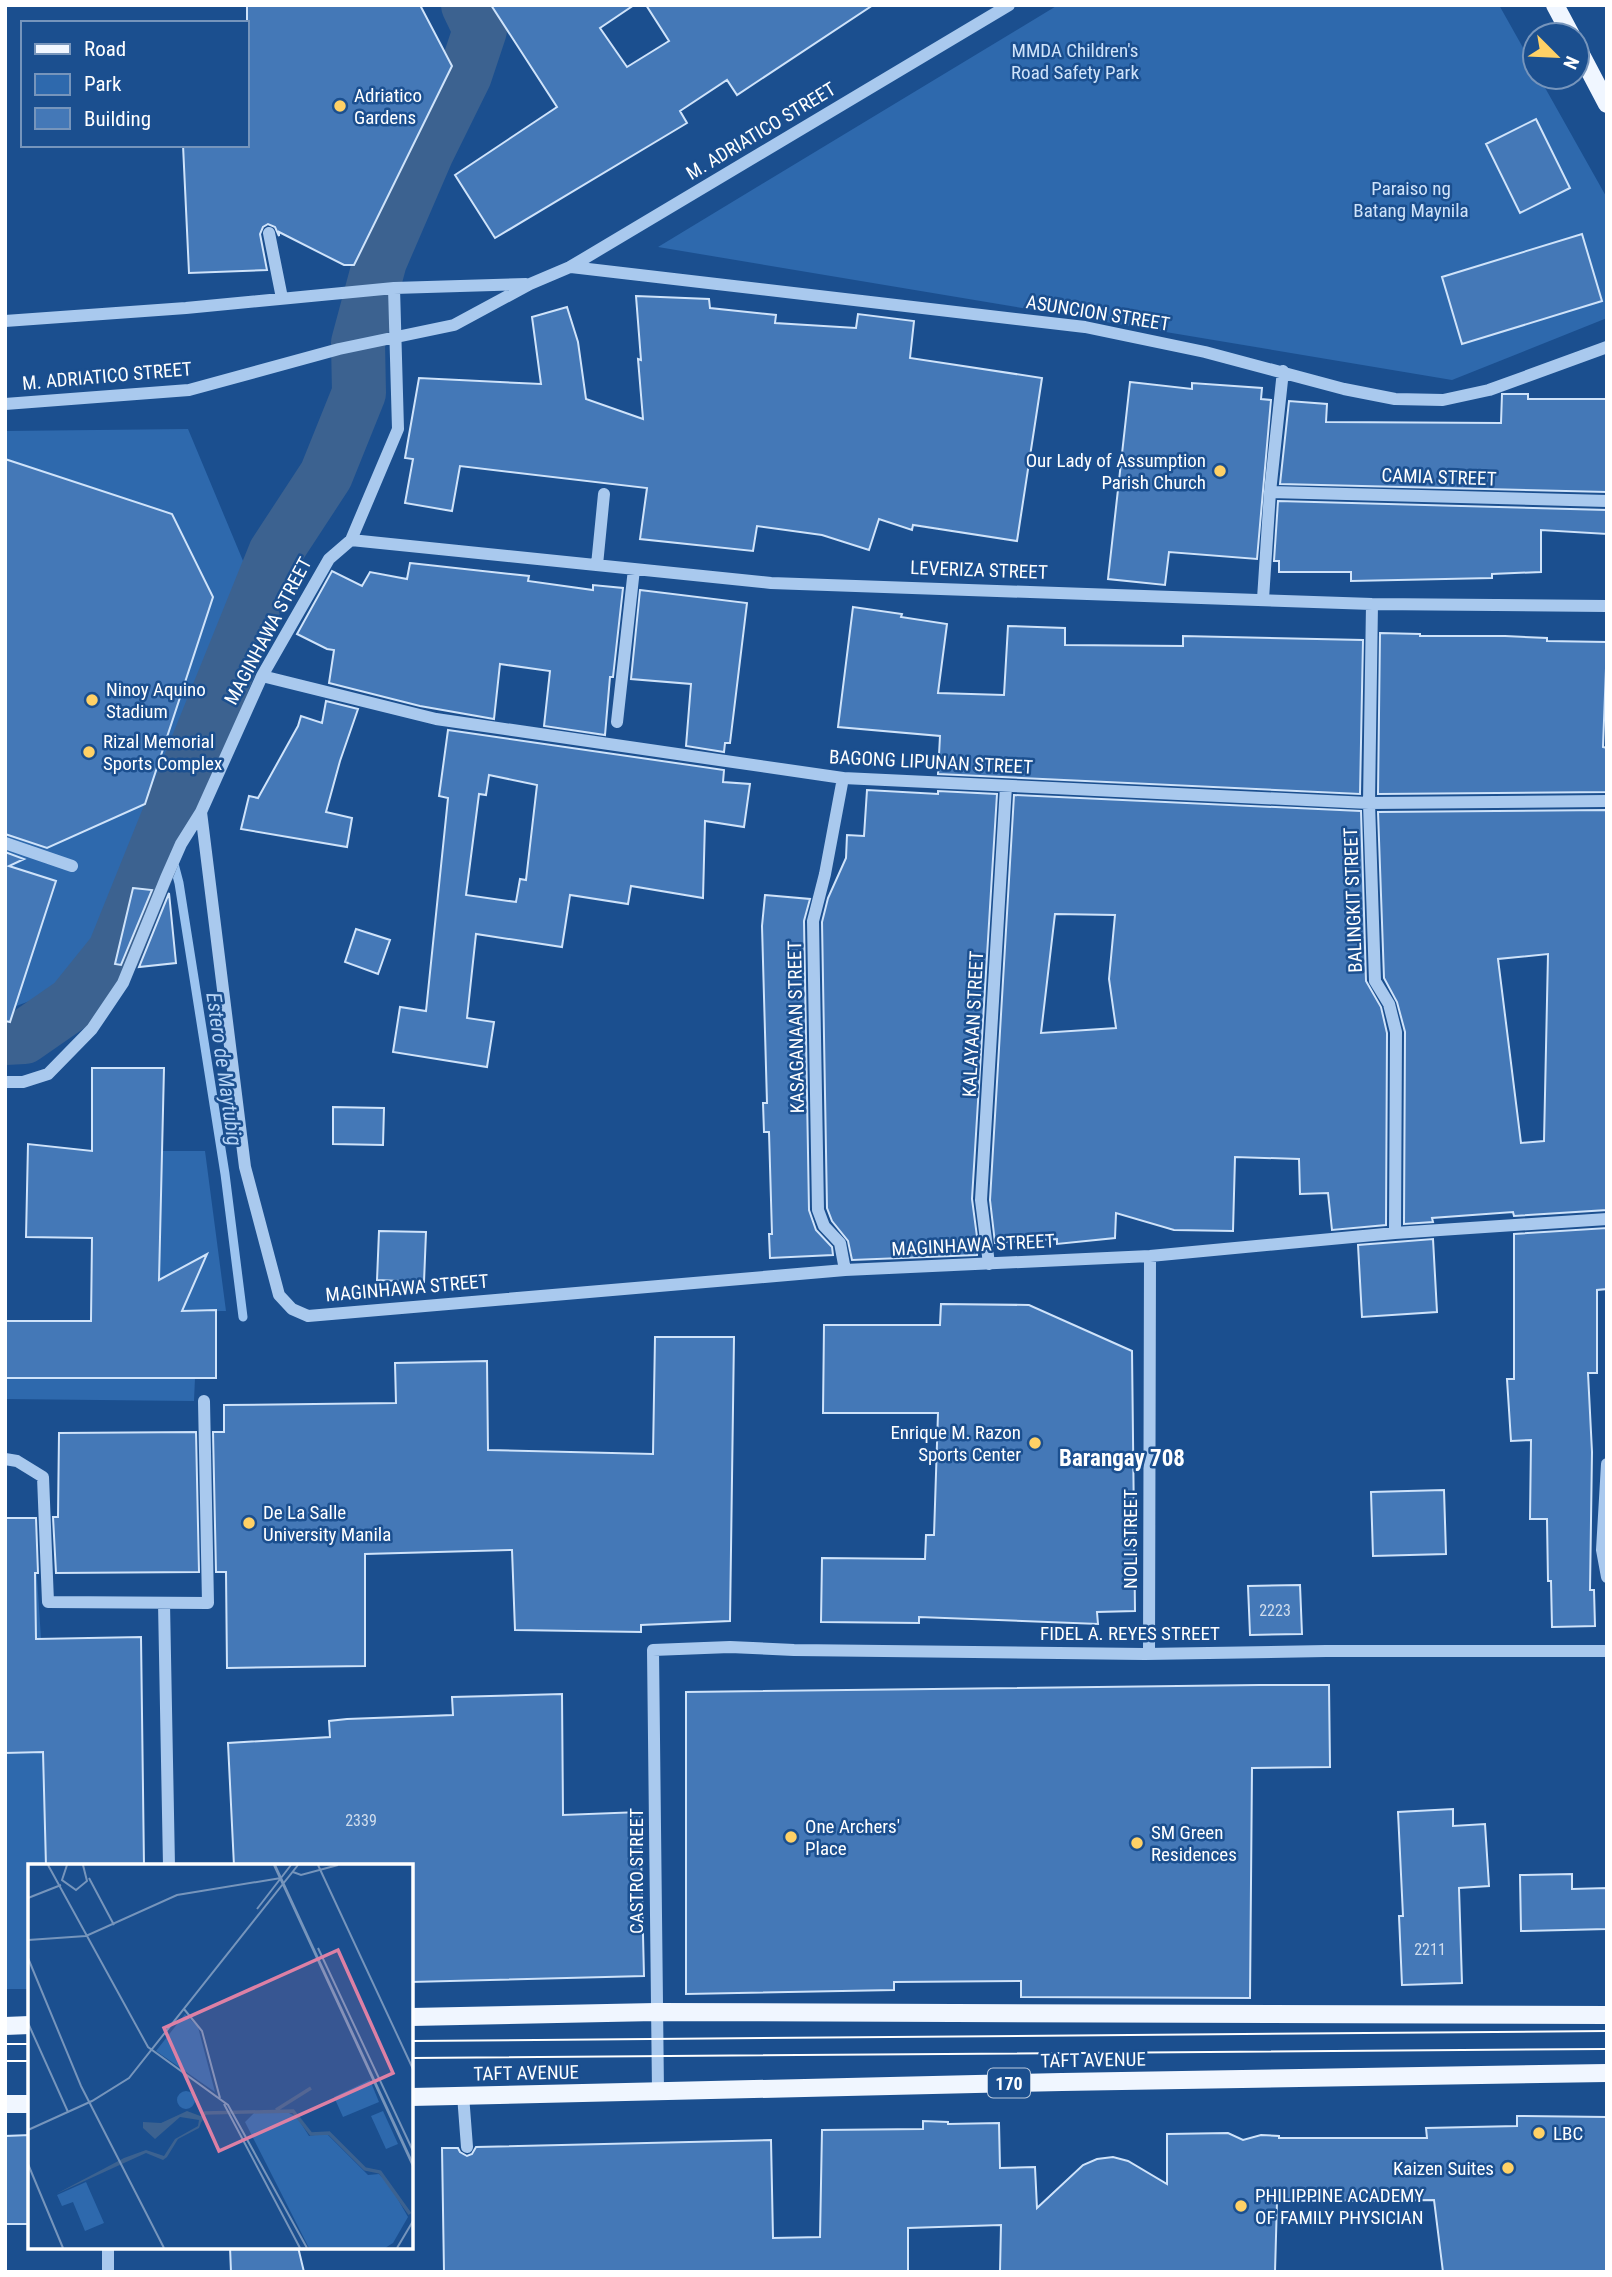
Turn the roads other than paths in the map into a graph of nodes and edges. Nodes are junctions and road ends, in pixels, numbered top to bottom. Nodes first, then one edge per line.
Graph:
1 (1009, 5) edge
2 (1555, 5) edge
3 (1564, 21) edge
4 (1591, 74) edge
5 (1607, 104) edge
6 (269, 233) dead end
7 (570, 267) junction
8 (530, 284) junction
9 (391, 288) junction
10 (282, 298) junction
11 (5, 321) edge
12 (388, 338) junction
13 (1607, 347) edge
14 (1283, 371) junction
15 (5, 404) edge
16 (1270, 492) junction
17 (604, 494) dead end
18 (1607, 501) edge
19 (351, 540) junction
20 (597, 565) junction
21 (634, 569) junction
22 (1263, 599) junction
23 (1372, 604) junction
24 (1607, 606) edge
25 (262, 676) junction
26 (617, 722) dead end
27 (843, 778) junction
28 (1006, 786) junction
29 (1607, 801) edge
30 (1369, 803) junction
31 (201, 812) junction
32 (5, 843) edge
33 (72, 866) dead end
34 (5, 1082) edge
35 (1607, 1219) edge
36 (1395, 1233) junction
37 (1150, 1256) junction
38 (989, 1264) junction
39 (845, 1270) junction
40 (204, 1401) dead end
41 (5, 1459) edge
42 (1607, 1464) edge
43 (1607, 1577) edge
44 (164, 1603) junction
45 (653, 1650) joint
46 (1607, 1651) edge
47 (1149, 1654) junction
48 (169, 1864) edge
49 (656, 2011) junction
50 (1607, 2015) edge
51 (413, 2017) edge
52 (28, 2025) edge
53 (5, 2026) edge
54 (1607, 2073) edge
55 (658, 2092) junction
56 (463, 2095) junction
57 (413, 2097) edge
58 (5, 2104) edge
59 (28, 2104) edge
60 (467, 2147) dead end
61 (108, 2249) edge
62 (108, 2272) edge

1 - 7 street, M. ADRIATICO STREET
2 - 3 main road
4 - 5 main road
6 - 10 street
7 - 8 street, M. ADRIATICO STREET
7 - 14 street, ASUNCION STREET
8 - 9 street, M. ADRIATICO STREET
8 - 12 street, M. ADRIATICO STREET
9 - 10 street, M. ADRIATICO STREET
9 - 12 street, MAGINHAWA STREET
10 - 11 street, M. ADRIATICO STREET
12 - 15 street, M. ADRIATICO STREET
12 - 19 street, MAGINHAWA STREET
13 - 14 street, ASUNCION STREET
14 - 16 street
16 - 18 street, CAMIA STREET
16 - 22 street
17 - 20 street
19 - 20 street, LEVERIZA STREET
19 - 25 street, MAGINHAWA STREET
20 - 21 street, LEVERIZA STREET
21 - 22 street, LEVERIZA STREET
21 - 26 street
22 - 23 street, LEVERIZA STREET
23 - 24 street, LEVERIZA STREET
23 - 30 street, BALINGKIT STREET
25 - 27 street, BAGONG LIPUNAN STREET
25 - 31 street, MAGINHAWA STREET
27 - 28 street, BAGONG LIPUNAN STREET
27 - 39 street, KASAGANAAN STREET
28 - 30 street, BAGONG LIPUNAN STREET
28 - 38 street, KALAYAAN STREET
29 - 30 street, BAGONG LIPUNAN STREET
30 - 36 street, BALINGKIT STREET
31 - 34 street
31 - 39 street, MAGINHAWA STREET
32 - 33 street
35 - 36 street, MAGINHAWA STREET
36 - 37 street, MAGINHAWA STREET
37 - 38 street, MAGINHAWA STREET
37 - 47 street, NOLI STREET
38 - 39 street, MAGINHAWA STREET
40 - 44 street
41 - 44 street
42 - 43 street
44 - 48 street
45 - 47 street, FIDEL A. REYES STREET
45 - 49 street, CASTRO STREET
46 - 47 street, FIDEL A. REYES STREET
49 - 50 main road
49 - 51 main road
49 - 55 street, CASTRO STREET
52 - 53 main road
54 - 55 main road, TAFT AVENUE / 170
55 - 56 main road, TAFT AVENUE / 170
56 - 57 main road, TAFT AVENUE / 170
56 - 60 street
58 - 59 main road
61 - 62 street

